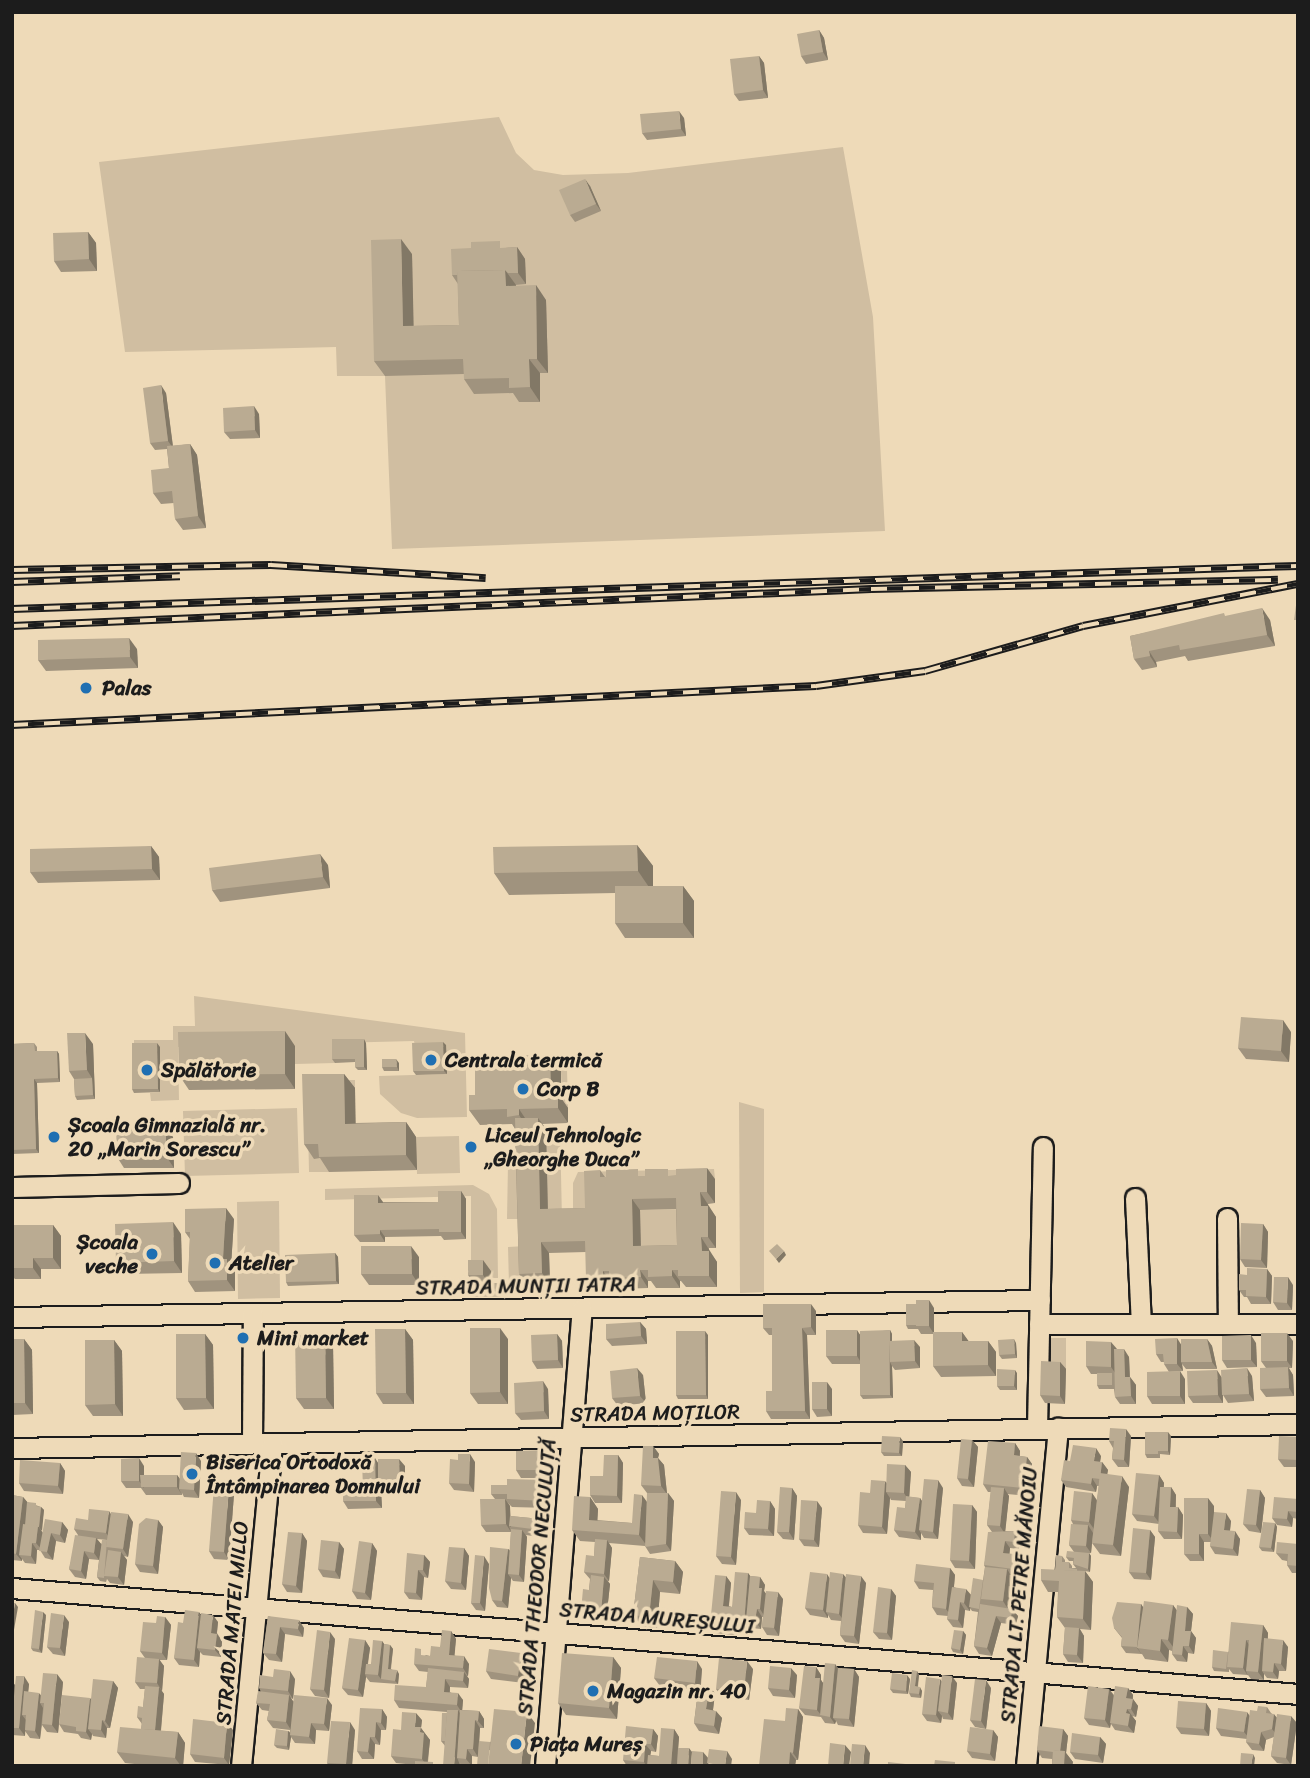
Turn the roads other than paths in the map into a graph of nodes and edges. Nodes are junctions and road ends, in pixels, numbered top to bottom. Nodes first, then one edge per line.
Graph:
1 (1043, 1147) dead end
2 (179, 1183) dead end
3 (12, 1187) edge
4 (1135, 1198) dead end
5 (1227, 1218) dead end
6 (1040, 1300) junction
7 (582, 1308) junction
8 (253, 1313) junction
9 (12, 1317) edge
10 (1039, 1324) junction
11 (1141, 1324) junction
12 (1228, 1324) junction
13 (1298, 1324) edge
14 (1298, 1424) edge
15 (1037, 1428) junction
16 (1058, 1428) junction
17 (571, 1437) junction
18 (262, 1443) junction
19 (12, 1448) edge
20 (12, 1588) edge
21 (257, 1608) junction
22 (555, 1633) junction
23 (1036, 1672) junction
24 (1298, 1695) edge
25 (241, 1766) edge
26 (545, 1766) edge
27 (1026, 1766) edge

1 - 6 street
2 - 3 street
4 - 11 street
5 - 12 street
6 - 7 street, STRADA MUNȚII TATRA
6 - 10 street
7 - 8 street, STRADA MUNȚII TATRA
7 - 17 street, STRADA THEODOR NECULUȚĂ
8 - 9 street, STRADA MUNȚII TATRA
8 - 18 street, STRADA MATEI MILLO
10 - 11 street
10 - 15 street
11 - 12 street
12 - 13 street
14 - 16 street, STRADA MOȚILOR
15 - 16 street, STRADA MOȚILOR
15 - 17 street, STRADA MOȚILOR
16 - 23 street, STRADA LT. PETRE MĂNOIU
17 - 18 street, STRADA MOȚILOR
17 - 22 street, STRADA THEODOR NECULUȚĂ
18 - 19 street, STRADA MOȚILOR
18 - 21 street, STRADA MATEI MILLO
20 - 21 street, STRADA MUREȘULUI
21 - 22 street, STRADA MUREȘULUI
21 - 25 street, STRADA MATEI MILLO
22 - 23 street, STRADA MUREȘULUI
22 - 26 street, STRADA THEODOR NECULUȚĂ
23 - 24 street, STRADA MUREȘULUI
23 - 27 street, STRADA LT. PETRE MĂNOIU

